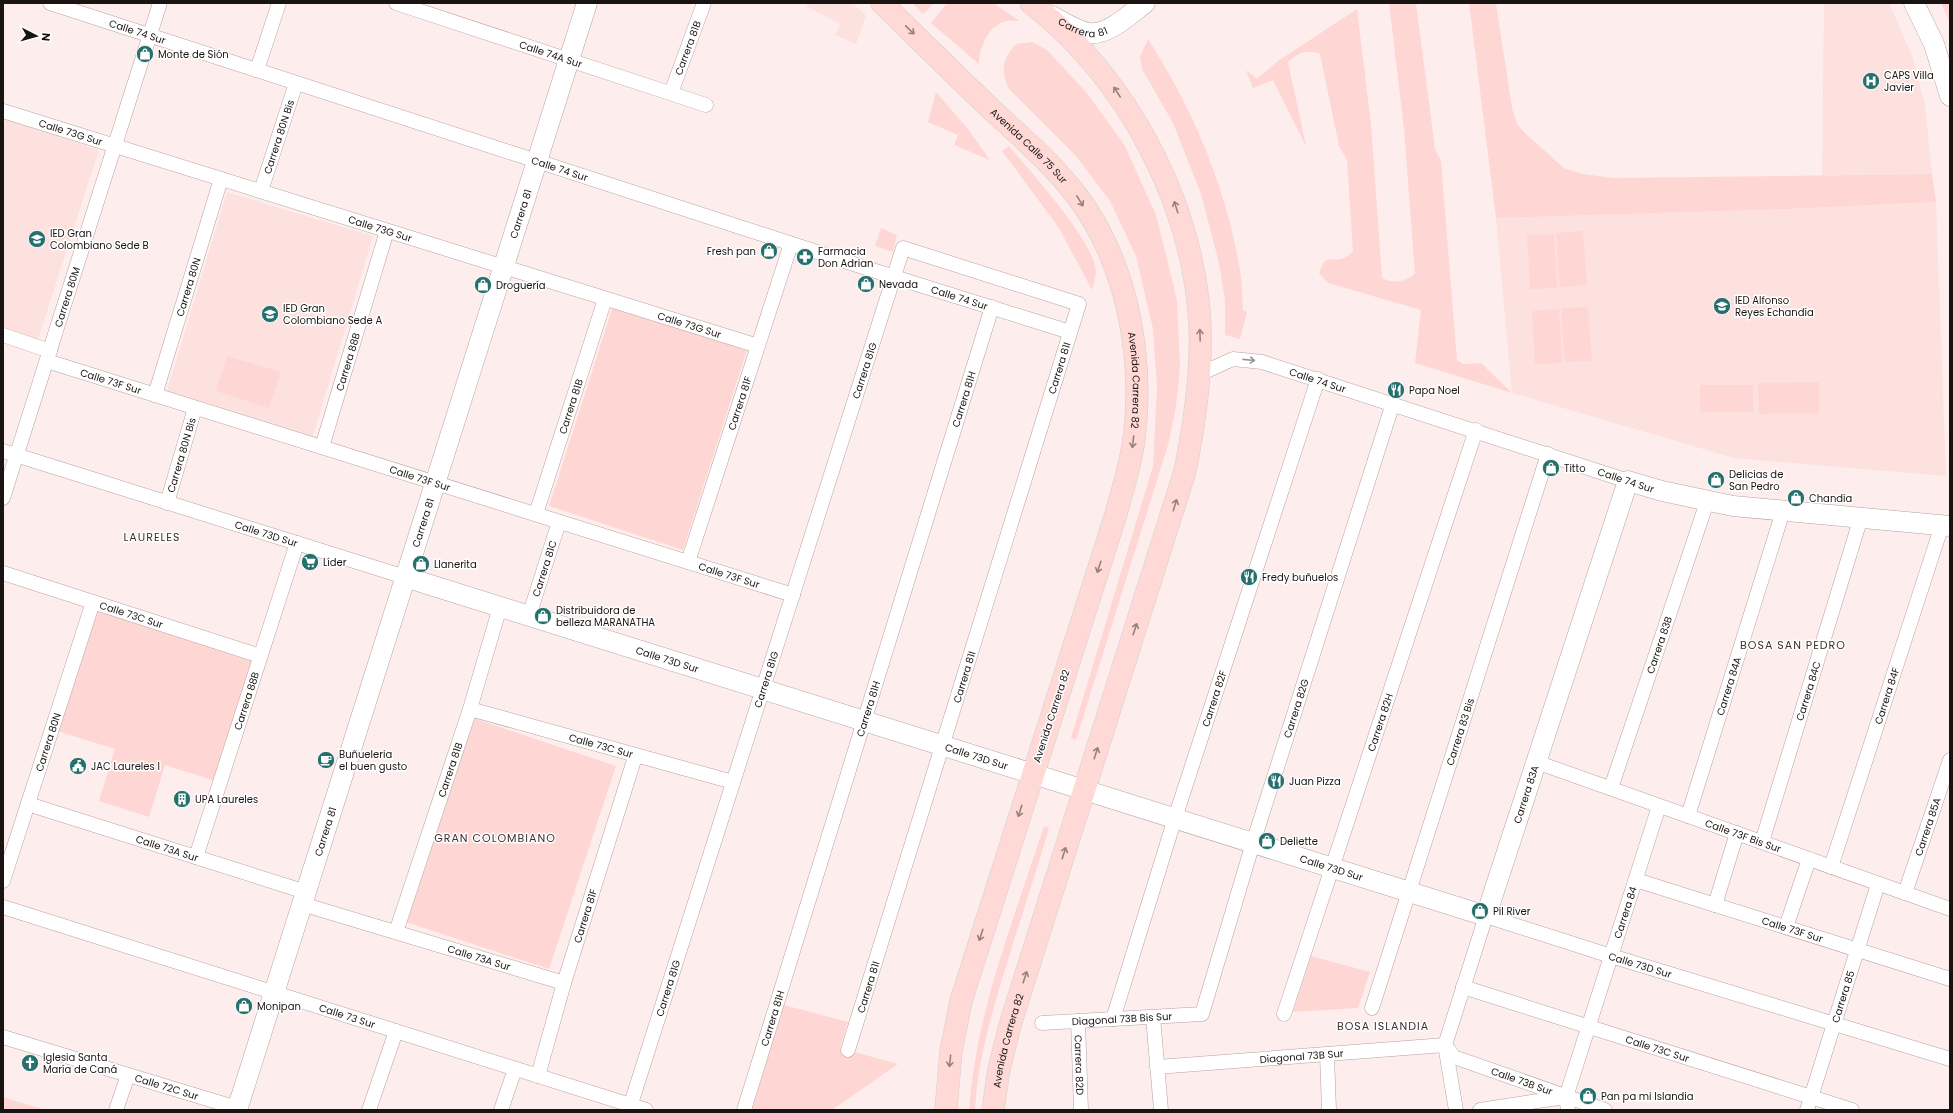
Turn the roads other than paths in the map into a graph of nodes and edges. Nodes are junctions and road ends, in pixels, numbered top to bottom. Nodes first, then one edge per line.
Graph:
1 (50, 3) edge
2 (160, 3) edge
3 (279, 3) edge
4 (396, 3) edge
5 (587, 3) edge
6 (704, 3) edge
7 (882, 3) edge
8 (1145, 3) edge
9 (1914, 3) edge
10 (1035, 6) edge
11 (150, 35) junction
12 (569, 59) junction
13 (257, 70) junction
14 (296, 83) junction
15 (672, 93) junction
16 (1950, 96) edge
17 (706, 105) dead end
18 (3, 111) edge
19 (115, 146) junction
20 (537, 161) junction
21 (222, 179) junction
22 (261, 191) junction
23 (387, 231) junction
24 (791, 244) junction
25 (504, 267) junction
26 (894, 277) junction
27 (605, 299) junction
28 (1079, 304) joint
29 (992, 307) junction
30 (1131, 320) joint
31 (1070, 332) junction
32 (3, 335) edge
33 (758, 346) junction
34 (48, 356) junction
35 (1200, 374) junction
36 (1318, 379) junction
37 (155, 395) junction
38 (1393, 403) junction
39 (195, 408) junction
40 (1476, 430) junction
41 (322, 447) junction
42 (3, 451) edge
43 (1548, 454) junction
44 (17, 456) junction
45 (1628, 481) junction
46 (435, 483) junction
47 (3, 498) edge
48 (1707, 502) junction
49 (166, 503) junction
50 (1783, 511) junction
51 (536, 514) junction
52 (1861, 517) junction
53 (559, 522) junction
54 (1946, 525) edge
55 (297, 544) junction
56 (688, 562) junction
57 (3, 573) edge
58 (405, 577) junction
59 (792, 595) junction
60 (93, 602) junction
61 (500, 607) junction
62 (529, 616) junction
63 (260, 656) junction
64 (762, 689) junction
65 (470, 709) junction
66 (864, 721) junction
67 (942, 746) junction
68 (635, 756) junction
69 (1950, 760) edge
70 (1536, 762) junction
71 (1033, 774) junction
72 (733, 782) junction
73 (1611, 788) junction
74 (1084, 790) junction
75 (28, 804) junction
76 (1659, 806) junction
77 (1688, 816) junction
78 (1175, 818) junction
79 (1737, 833) junction
80 (1762, 842) junction
81 (1253, 843) junction
82 (196, 857) junction
83 (1809, 859) junction
84 (1831, 867) junction
85 (1332, 868) junction
86 (1636, 880) junction
87 (3, 881) edge
88 (1878, 884) junction
89 (1409, 892) junction
90 (1905, 893) junction
91 (304, 898) junction
92 (1715, 905) junction
93 (3, 907) edge
94 (1950, 909) edge
95 (1486, 916) junction
96 (1786, 927) junction
97 (396, 932) junction
98 (1858, 950) junction
99 (1611, 956) junction
100 (1950, 979) edge
101 (564, 983) junction
102 (1463, 988) junction
103 (274, 993) junction
104 (1372, 1008) dead end
105 (1202, 1014) joint
106 (1284, 1014) dead end
107 (1153, 1017) junction
108 (1113, 1019) junction
109 (1078, 1021) junction
110 (1042, 1023) dead end
111 (1834, 1024) junction
112 (1589, 1027) junction
113 (396, 1031) junction
114 (3, 1037) edge
115 (1445, 1045) junction
116 (848, 1050) dead end
117 (1326, 1056) junction
118 (1950, 1059) edge
119 (1157, 1067) junction
120 (515, 1069) junction
121 (128, 1075) junction
122 (538, 1076) junction
123 (1567, 1103) edge
124 (1809, 1104) edge
125 (630, 1108) edge
126 (237, 1109) edge
127 (116, 1110) edge
128 (369, 1110) edge
129 (501, 1110) edge
130 (646, 1110) edge
131 (744, 1110) edge
132 (946, 1110) edge
133 (993, 1110) edge
134 (1081, 1110) edge
135 (1161, 1110) edge
136 (1329, 1110) edge
137 (1456, 1110) edge
138 (1480, 1110) edge
139 (1605, 1110) edge
140 (1852, 1110) edge

1 - 11 street, Calle 74 Sur
2 - 11 street, Carrera 80M
3 - 13 street
4 - 12 street, Calle 74A Sur
5 - 12 street, Carrera 81
6 - 15 street, Carrera 81B
7 -> 30 main road, Avenida Calle 75 Sur
8 - 10 street, Carrera 81
9 - 16 street
35 -> 10 main road
11 - 13 street, Calle 74 Sur
11 - 19 street, Carrera 80M
12 - 15 street, Calle 74A Sur
12 - 20 street, Carrera 81
13 - 14 street, Calle 74 Sur
14 - 20 street, Calle 74 Sur
14 - 22 street, Carrera 80N Bis
15 - 17 street, Calle 74A Sur
18 - 19 street, Calle 73G Sur
19 - 21 street, Calle 73G Sur
19 - 34 street, Carrera 80M
20 - 24 street, Calle 74 Sur
20 - 25 street, Carrera 81
21 - 22 street, Calle 73G Sur
21 - 37 street, Carrera 80N
22 - 23 street, Calle 73G Sur
23 - 25 street, Calle 73G Sur
23 - 41 street, Carrera 88B
24 - 26 street, Calle 74 Sur
24 - 33 street, Carrera 81F
25 - 27 street, Calle 73G Sur
25 - 46 street, Carrera 81
26 - 28 street, Carrera 81G
26 - 29 street, Calle 74 Sur
26 - 59 street, Carrera 81G
27 - 33 street, Calle 73G Sur
27 - 51 street, Carrera 81B
28 - 31 street, Carrera 81I
29 - 31 street, Calle 74 Sur
29 - 66 street, Carrera 81H
30 -> 71 main road, Avenida Carrera 82
31 - 67 street, Carrera 81I
32 - 34 street, Calle 73F Sur
33 - 56 street, Carrera 81F
34 - 37 street, Calle 73F Sur
34 - 44 street, Carrera 80M
35 -> 36 street, Calle 74 Sur
74 -> 35 main road, Avenida Carrera 82
36 - 38 street, Calle 74 Sur
36 - 78 street, Carrera 82F
37 - 39 street, Calle 73F Sur
38 - 40 street, Calle 74 Sur
38 - 81 street, Carrera 82G
39 - 41 street, Calle 73F Sur
39 - 49 street, Carrera 80N Bis
40 - 43 street, Calle 74 Sur
40 - 85 street, Carrera 82H
41 - 46 street, Calle 73F Sur
42 - 44 street, Calle 73D Sur
43 - 45 street, Calle 74 Sur
43 - 89 street, Carrera 83 Bis
44 - 47 street, Carrera 80M
44 - 49 street, Calle 73D Sur
45 - 48 street, Calle 74 Sur
45 - 70 street, Carrera 83A
46 - 51 street, Calle 73F Sur
46 - 58 street, Carrera 81
48 - 50 street, Calle 74 Sur
48 - 73 street, Carrera 83B
49 - 55 street, Calle 73D Sur
50 - 52 street, Calle 74 Sur
50 - 77 street, Carrera 84A
51 - 53 street, Calle 73F Sur
52 - 54 street, Calle 74 Sur
52 - 80 street, Carrera 84C
53 - 56 street, Calle 73F Sur
53 - 62 street, Carrera 81C
54 - 84 street, Carrera 84F
55 - 58 street, Calle 73D Sur
55 - 63 street, Carrera 88B
56 - 59 street, Calle 73F Sur
57 - 60 street, Calle 73C Sur
58 - 61 street, Calle 73D Sur
58 - 91 street, Carrera 81
59 - 64 street, Carrera 81G
60 - 63 street, Calle 73C Sur
60 - 75 street, Carrera 80N
61 - 62 street, Calle 73D Sur
61 - 65 street, Carrera 81B
62 - 64 street, Calle 73D Sur
63 - 82 street, Carrera 88B
64 - 66 street, Calle 73D Sur
64 - 72 street, Carrera 81G
65 - 68 street, Calle 73C Sur
65 - 97 street, Carrera 81B
66 - 67 street, Calle 73D Sur
66 - 131 street, Carrera 81H
67 - 71 street, Calle 73D Sur
67 - 116 street, Carrera 81I
68 - 72 street, Calle 73C Sur
68 - 101 street, Carrera 81F
69 - 90 street, Carrera 85A
70 - 73 street, Calle 73F Bis Sur
70 - 95 street, Carrera 83A
71 - 74 street, Calle 73D Sur
71 -> 132 main road, Avenida Carrera 82
72 - 125 street, Carrera 81G
73 - 76 street, Calle 73F Bis Sur
74 - 78 street, Calle 73D Sur
133 -> 74 main road, Avenida Carrera 82
75 - 82 street, Calle 73A Sur
75 - 87 street, Carrera 80N
76 - 77 street, Calle 73F Bis Sur
76 - 86 street, Carrera 84
77 - 79 street, Calle 73F Bis Sur
78 - 81 street, Calle 73D Sur
78 - 108 street, Carrera 82F
79 - 80 street, Calle 73F Bis Sur
79 - 92 street
80 - 83 street, Calle 73F Bis Sur
81 - 85 street, Calle 73D Sur
81 - 105 street, Carrera 82G
82 - 91 street, Calle 73A Sur
83 - 84 street, Calle 73F Bis Sur
83 - 96 street
84 - 88 street, Calle 73F Bis Sur
85 - 89 street, Calle 73D Sur
85 - 106 street, Carrera 82H
86 - 92 street, Calle 73F Sur
86 - 99 street, Carrera 84
88 - 90 street, Calle 73F Bis Sur
88 - 98 street, Carrera 85
89 - 95 street, Calle 73D Sur
89 - 104 street, Carrera 83 Bis
90 - 94 street, Calle 73F Bis Sur
91 - 97 street, Calle 73A Sur
91 - 103 street, Carrera 81
92 - 96 street, Calle 73F Sur
93 - 103 street, Calle 73 Sur
95 - 99 street, Calle 73D Sur
95 - 102 street, Carrera 83A
96 - 98 street, Calle 73F Sur
97 - 101 street, Calle 73A Sur
98 - 100 street, Calle 73F Sur
98 - 111 street, Carrera 85
99 - 111 street, Calle 73D Sur
99 - 112 street, Carrera 84
101 - 122 street, Carrera 81F
102 - 112 street, Calle 73C Sur
102 - 115 street, Carrera 83A
103 - 113 street, Calle 73 Sur
103 - 126 street, Carrera 81
105 - 107 street, Diagonal 73B Bis Sur
107 - 108 street, Diagonal 73B Bis Sur
107 - 119 street
108 - 109 street, Diagonal 73B Bis Sur
109 - 110 street, Diagonal 73B Bis Sur
109 - 134 street, Carrera 82D
111 - 118 street, Calle 73D Sur
111 - 124 street, Carrera 85
112 - 123 street, Carrera 84
112 - 124 street, Calle 73C Sur
113 - 120 street, Calle 73 Sur
113 - 128 street
114 - 121 street, Calle 72C Sur
115 - 117 street, Diagonal 73B Sur
115 - 123 street, Calle 73B Sur
115 - 137 street, Carrera 83A
117 - 119 street, Diagonal 73B Sur
117 - 136 street
119 - 135 street
120 - 122 street, Calle 73 Sur
120 - 129 street
121 - 126 street, Calle 72C Sur
121 - 127 street
122 - 125 street, Calle 73 Sur
123 - 138 street
123 - 139 street, Calle 73B Sur
124 - 140 street, Calle 73C Sur
125 - 130 street, Calle 73 Sur

